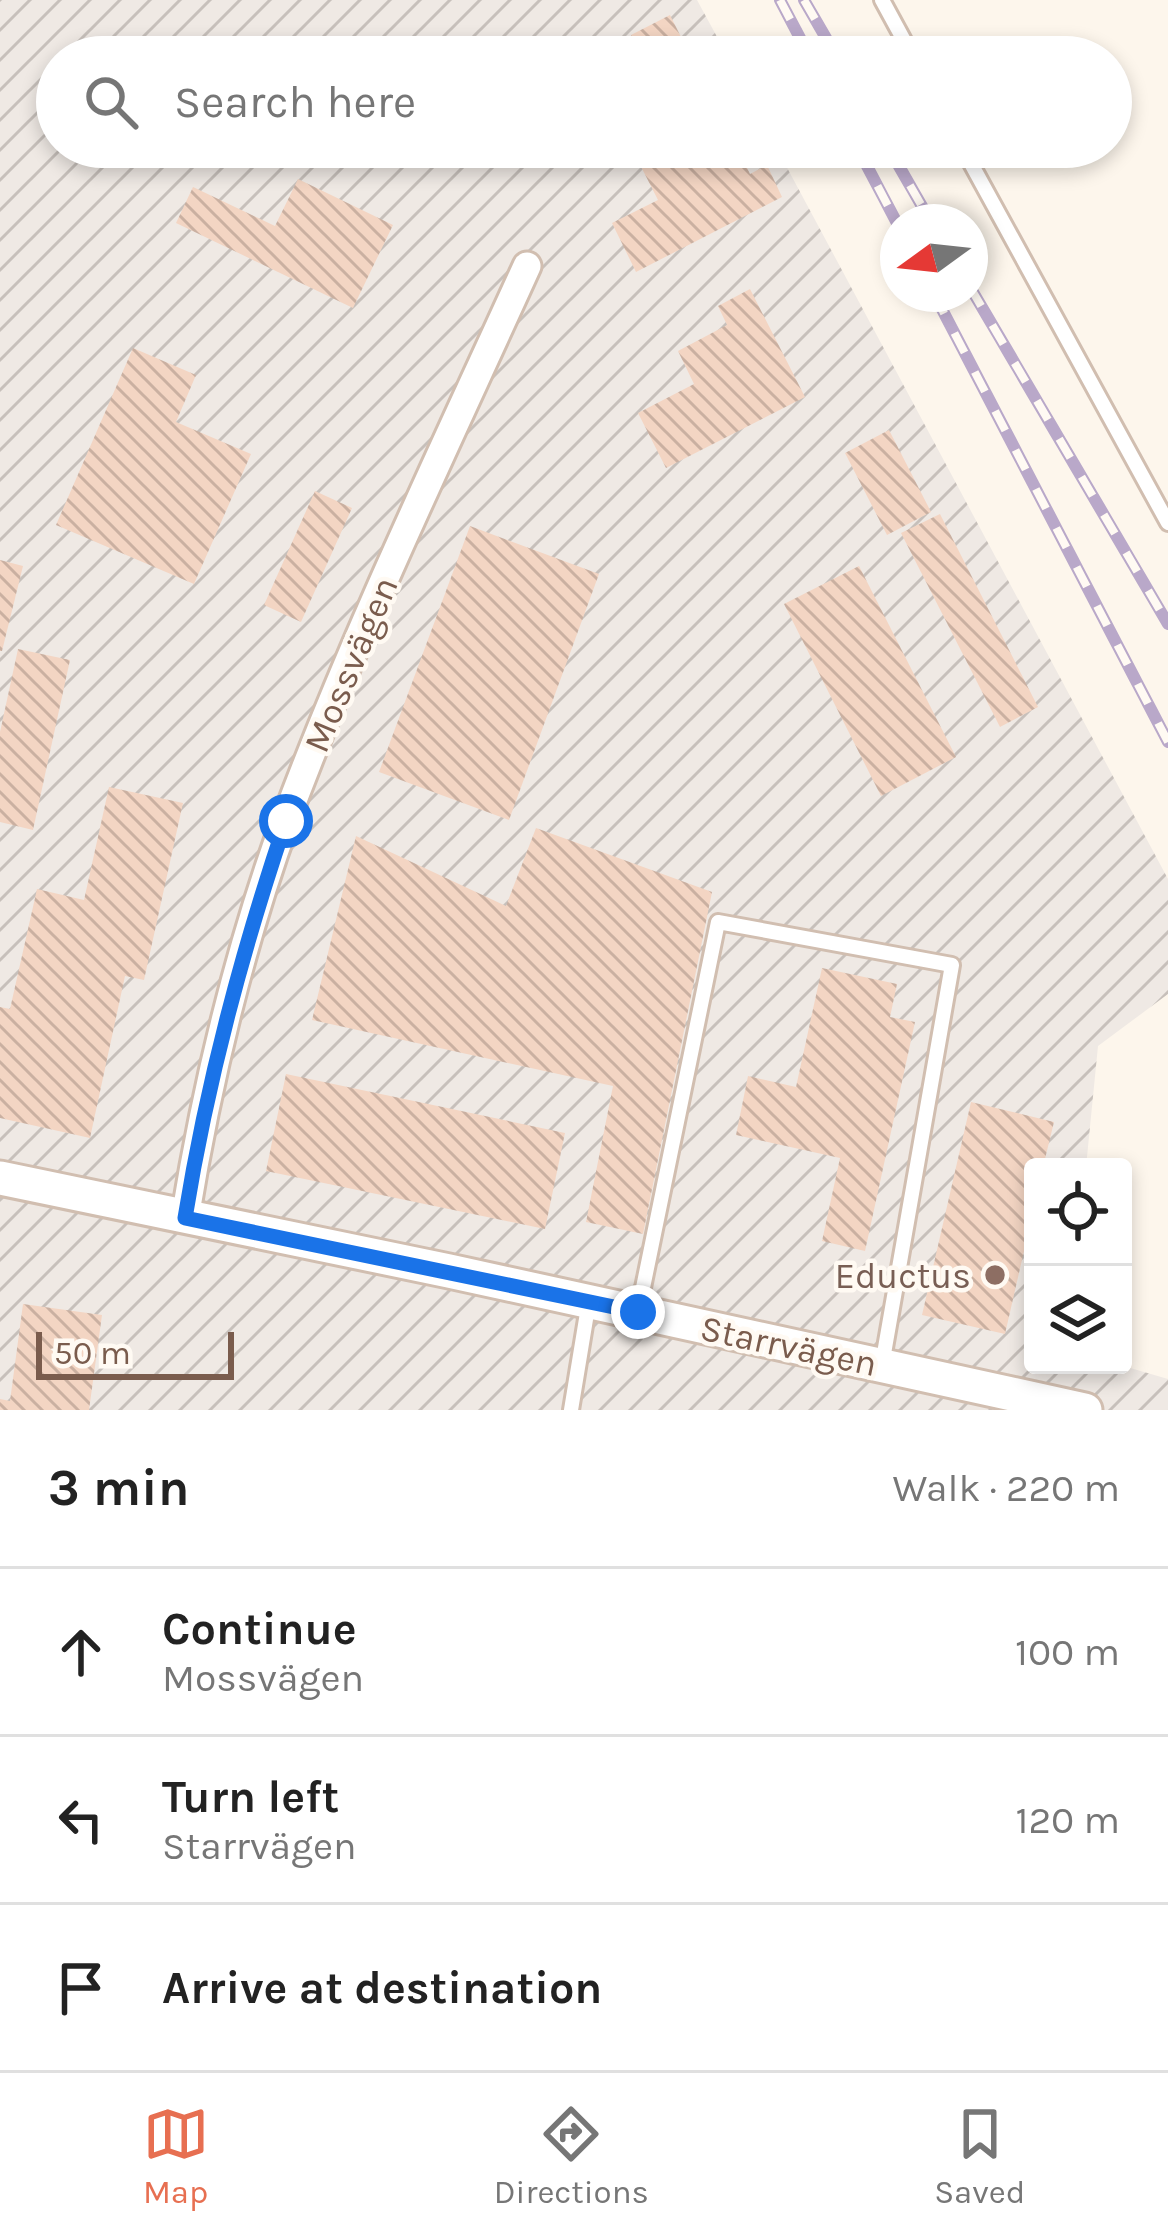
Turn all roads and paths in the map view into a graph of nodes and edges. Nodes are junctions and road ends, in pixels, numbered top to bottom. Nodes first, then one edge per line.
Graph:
1 (882, 0) edge
2 (902, 36) edge
3 (974, 168) edge
4 (527, 266) dead end
5 (1168, 523) edge
6 (0, 1178) edge
7 (185, 1218) junction
8 (589, 1301) junction
9 (638, 1312) junction
10 (882, 1365) junction
11 (571, 1410) edge
12 (1085, 1410) edge

1 - 2 lane
3 - 5 lane
4 - 7 street, Mossvägen
6 - 7 street, Starrvägen
7 - 8 street, Starrvägen
8 - 9 street, Starrvägen
8 - 11 lane
9 - 10 street, Starrvägen
9 - 10 lane
10 - 12 street, Starrvägen

